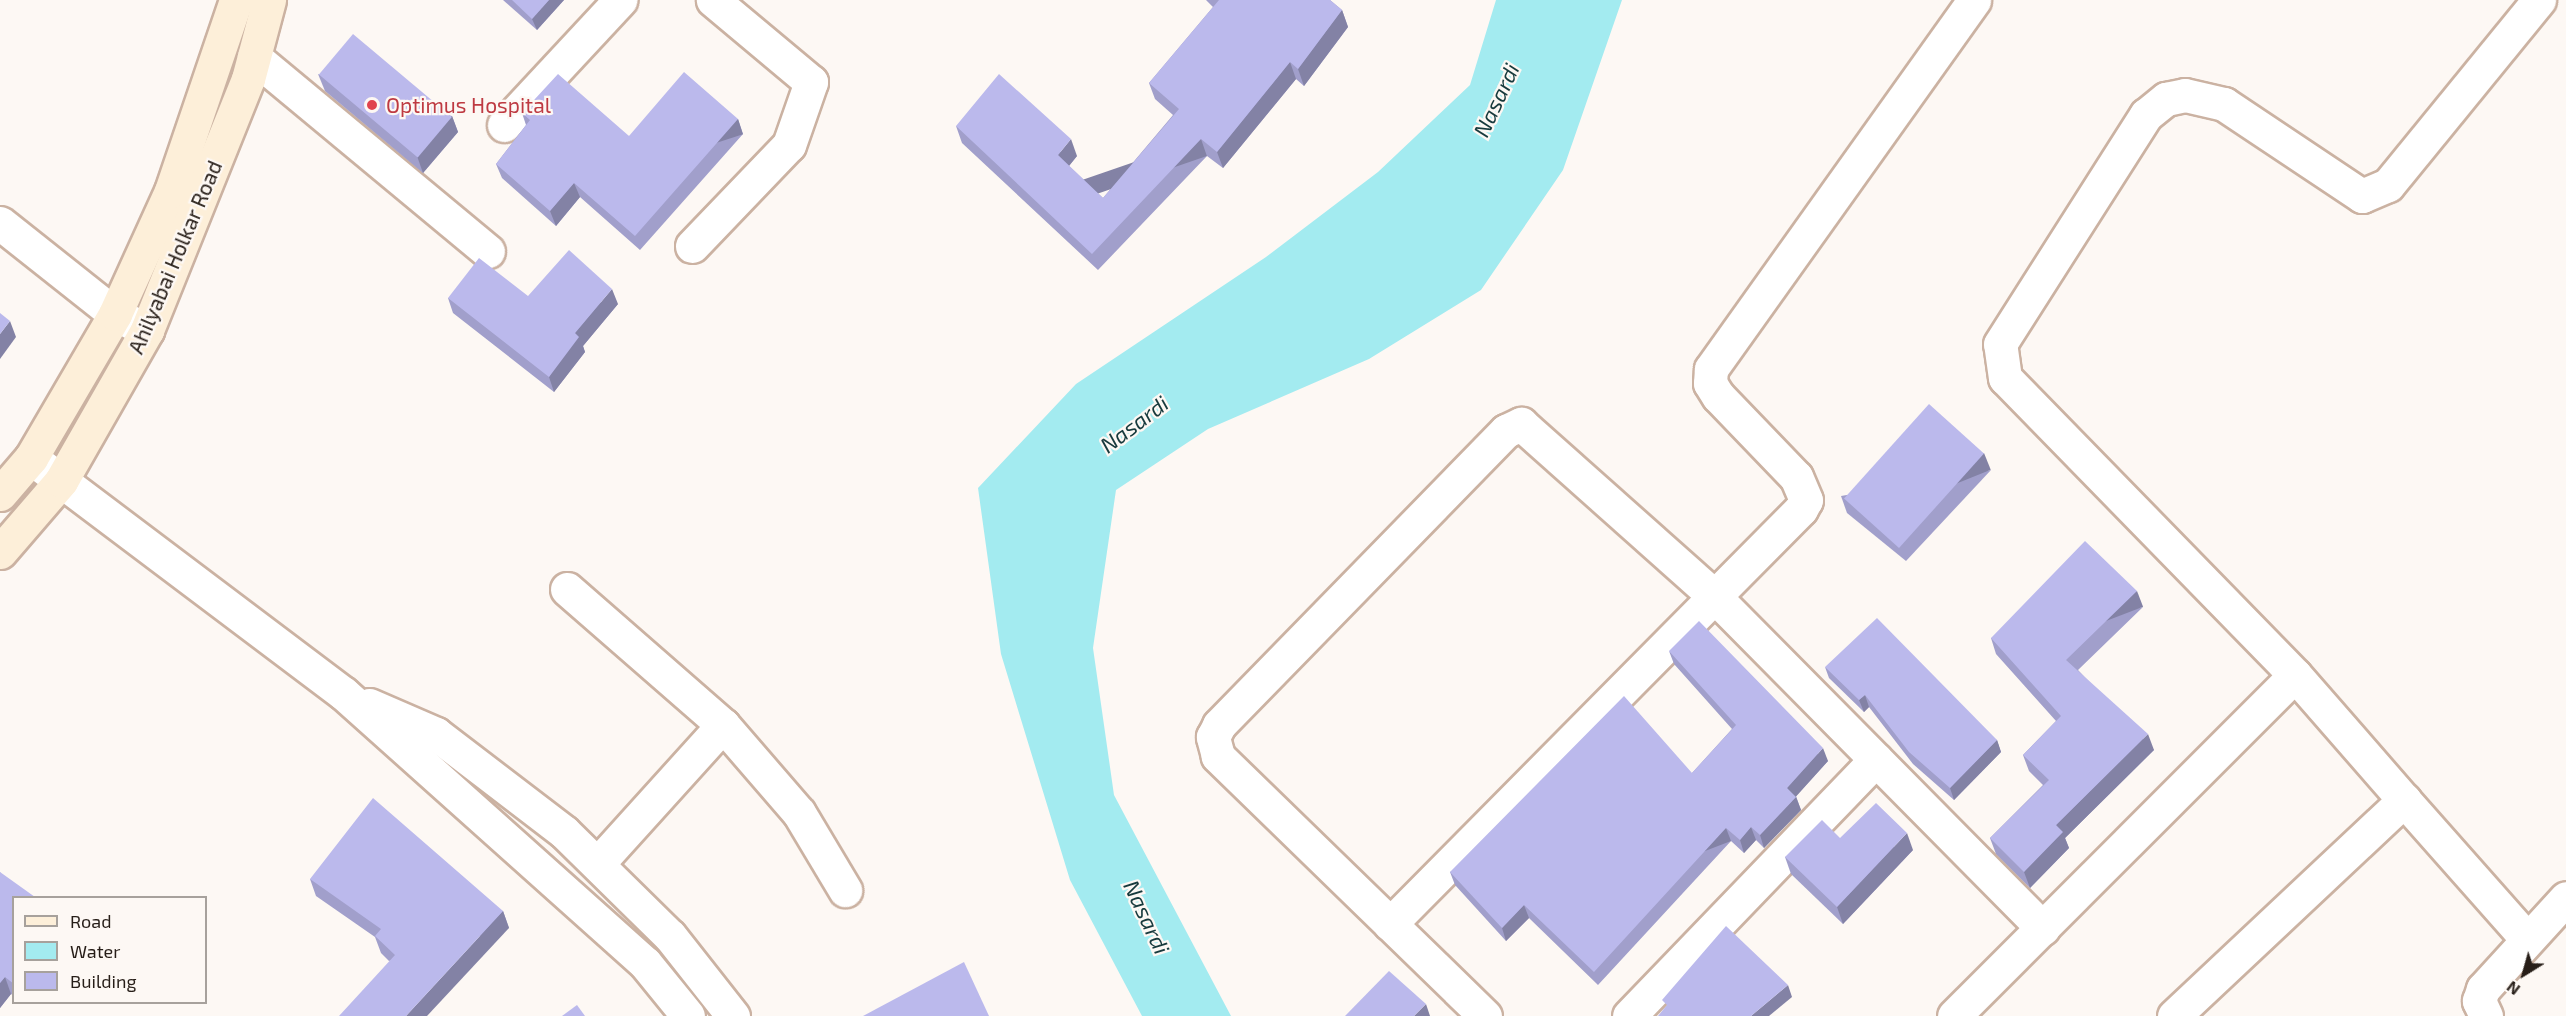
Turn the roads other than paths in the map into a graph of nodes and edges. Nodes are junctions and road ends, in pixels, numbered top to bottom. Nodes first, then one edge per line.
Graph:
1 (236, 0) edge
2 (269, 0) edge
3 (620, 0) edge
4 (713, 0) edge
5 (1974, 0) edge
6 (2539, 0) edge
7 (254, 57) junction
8 (504, 125) dead end
9 (0, 223) edge
10 (692, 246) dead end
11 (489, 251) dead end
12 (115, 314) junction
13 (147, 330) junction
14 (31, 458) junction
15 (61, 481) junction
16 (0, 494) edge
17 (0, 552) edge
18 (567, 589) dead end
19 (1713, 595) junction
20 (2295, 675) junction
21 (343, 693) junction
22 (723, 725) junction
23 (1876, 759) junction
24 (2404, 800) junction
25 (598, 862) junction
26 (845, 890) dead end
27 (2566, 897) edge
28 (1390, 924) junction
29 (2043, 927) junction
30 (2526, 938) junction
31 (688, 1016) edge
32 (733, 1016) edge
33 (1485, 1016) edge
34 (1629, 1016) edge
35 (1954, 1016) edge
36 (2174, 1016) edge
37 (2486, 1016) edge

1 - 12 main road, Ahilyabai Holkar Road
2 - 7 main road, Ahilyabai Holkar Road
3 - 8 street
4 - 10 street
5 - 19 street
6 - 20 street
7 - 11 street
7 - 13 main road, Ahilyabai Holkar Road
9 - 12 street
12 - 13 street
12 - 14 main road, Ahilyabai Holkar Road
13 - 15 main road, Ahilyabai Holkar Road
14 - 15 street
14 - 16 main road, Ahilyabai Holkar Road
15 - 17 main road, Ahilyabai Holkar Road
15 - 21 street
18 - 22 street
19 - 23 street
19 - 28 street
19 - 28 street
20 - 24 street
20 - 29 street
21 - 25 street
21 - 31 street
22 - 25 street
22 - 26 street
23 - 29 street
23 - 34 street
24 - 30 street
24 - 36 street
25 - 32 street
27 - 30 street
28 - 33 street
29 - 35 street
30 - 37 street

